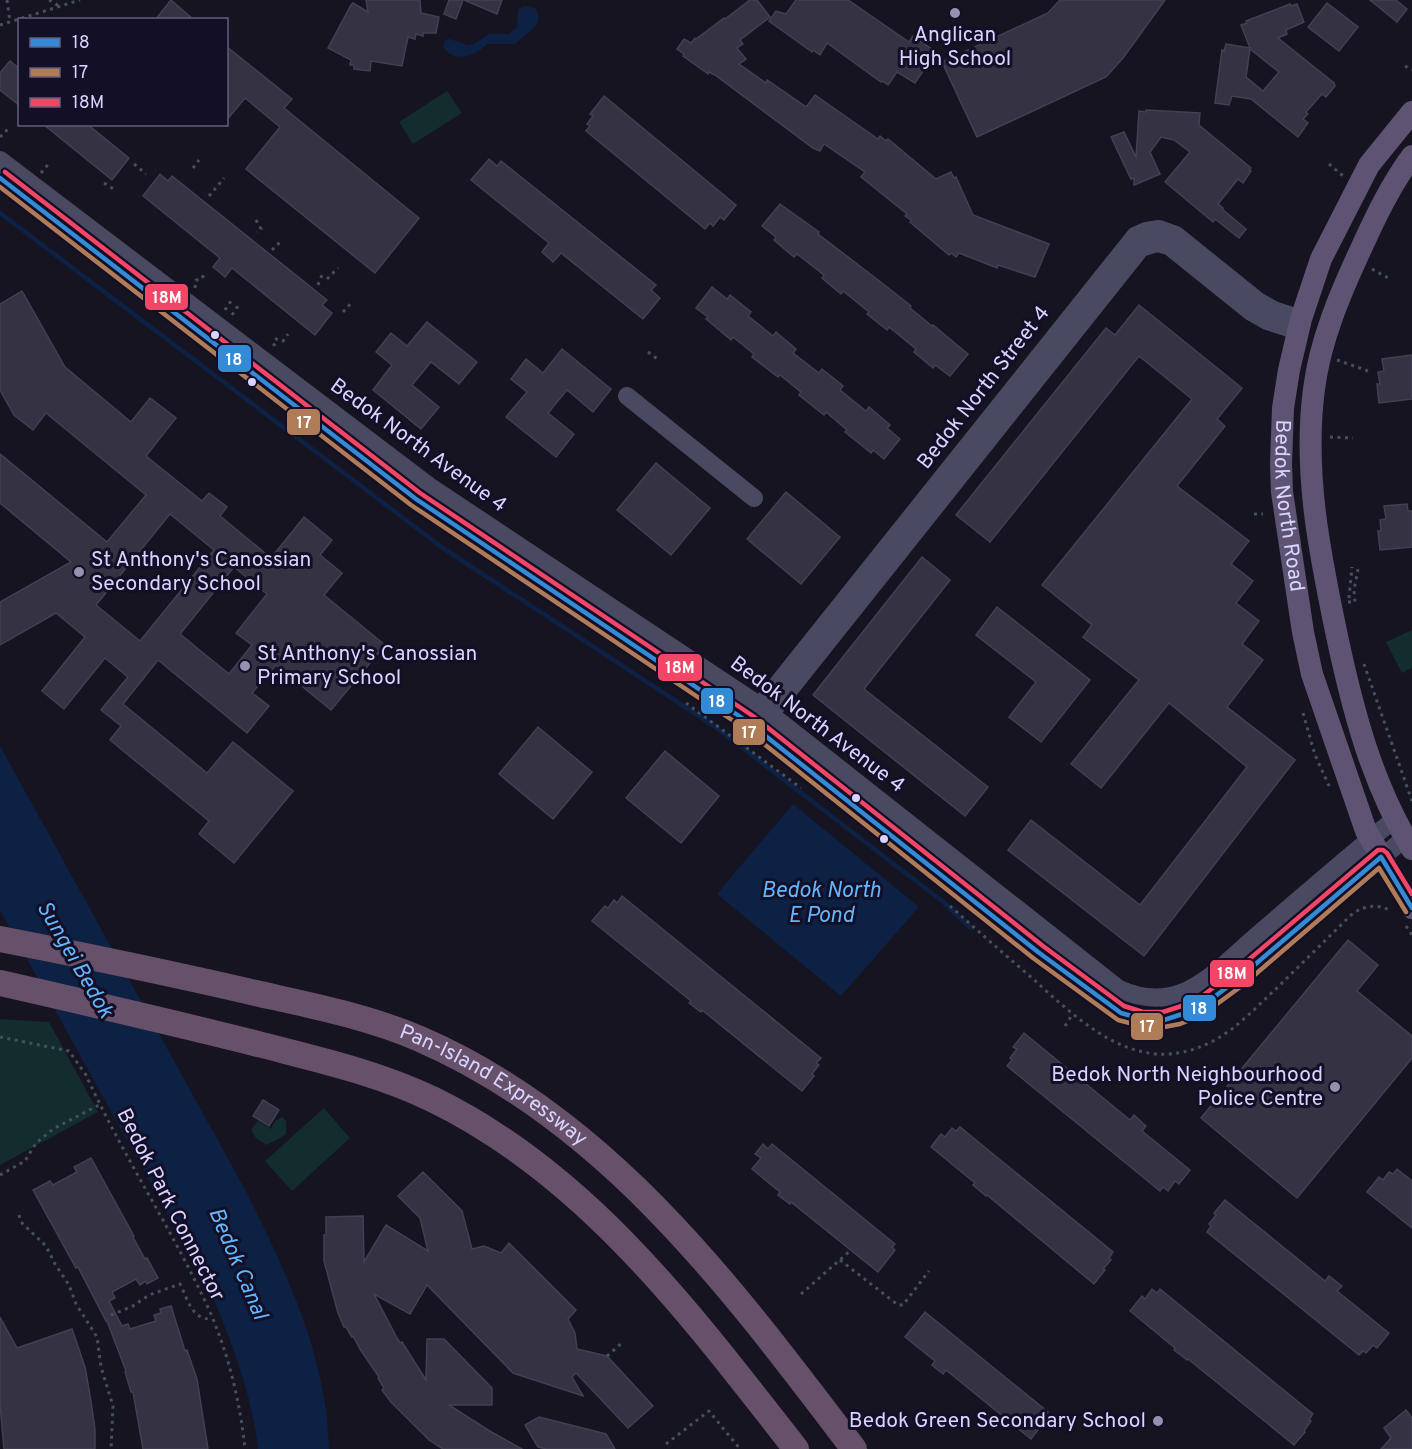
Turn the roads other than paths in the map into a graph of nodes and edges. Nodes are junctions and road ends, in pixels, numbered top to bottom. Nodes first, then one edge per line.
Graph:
1 (1412, 112) edge
2 (1412, 156) edge
3 (0, 160) edge
4 (0, 178) edge
5 (1300, 325) junction
6 (627, 396) dead end
7 (754, 498) dead end
8 (765, 710) junction
9 (753, 726) junction
10 (1404, 836) edge
11 (1375, 848) junction
12 (1412, 908) edge
13 (0, 939) edge
14 (0, 983) edge
15 (721, 1353) junction
16 (783, 1449) edge
17 (796, 1449) edge
18 (854, 1449) edge

1 - 5 main road, Bedok North Road
2 - 10 main road, Bedok North Road
3 - 8 street, Bedok North Avenue 4
4 - 9 street, Bedok North Avenue 4
5 - 8 street, Bedok North Street 4
5 - 11 main road, Bedok North Road
6 - 7 street
8 - 9 street, Bedok North Street 4
8 - 11 street, Bedok North Avenue 4
9 - 11 street, Bedok North Avenue 4
10 - 11 street, Bedok North Avenue 4
11 - 12 main road, Bedok North Road
13 - 18 highway, Pan-Island Expressway
14 - 15 highway, Pan-Island Expressway
15 - 16 highway
15 - 17 highway, Pan-Island Expressway

